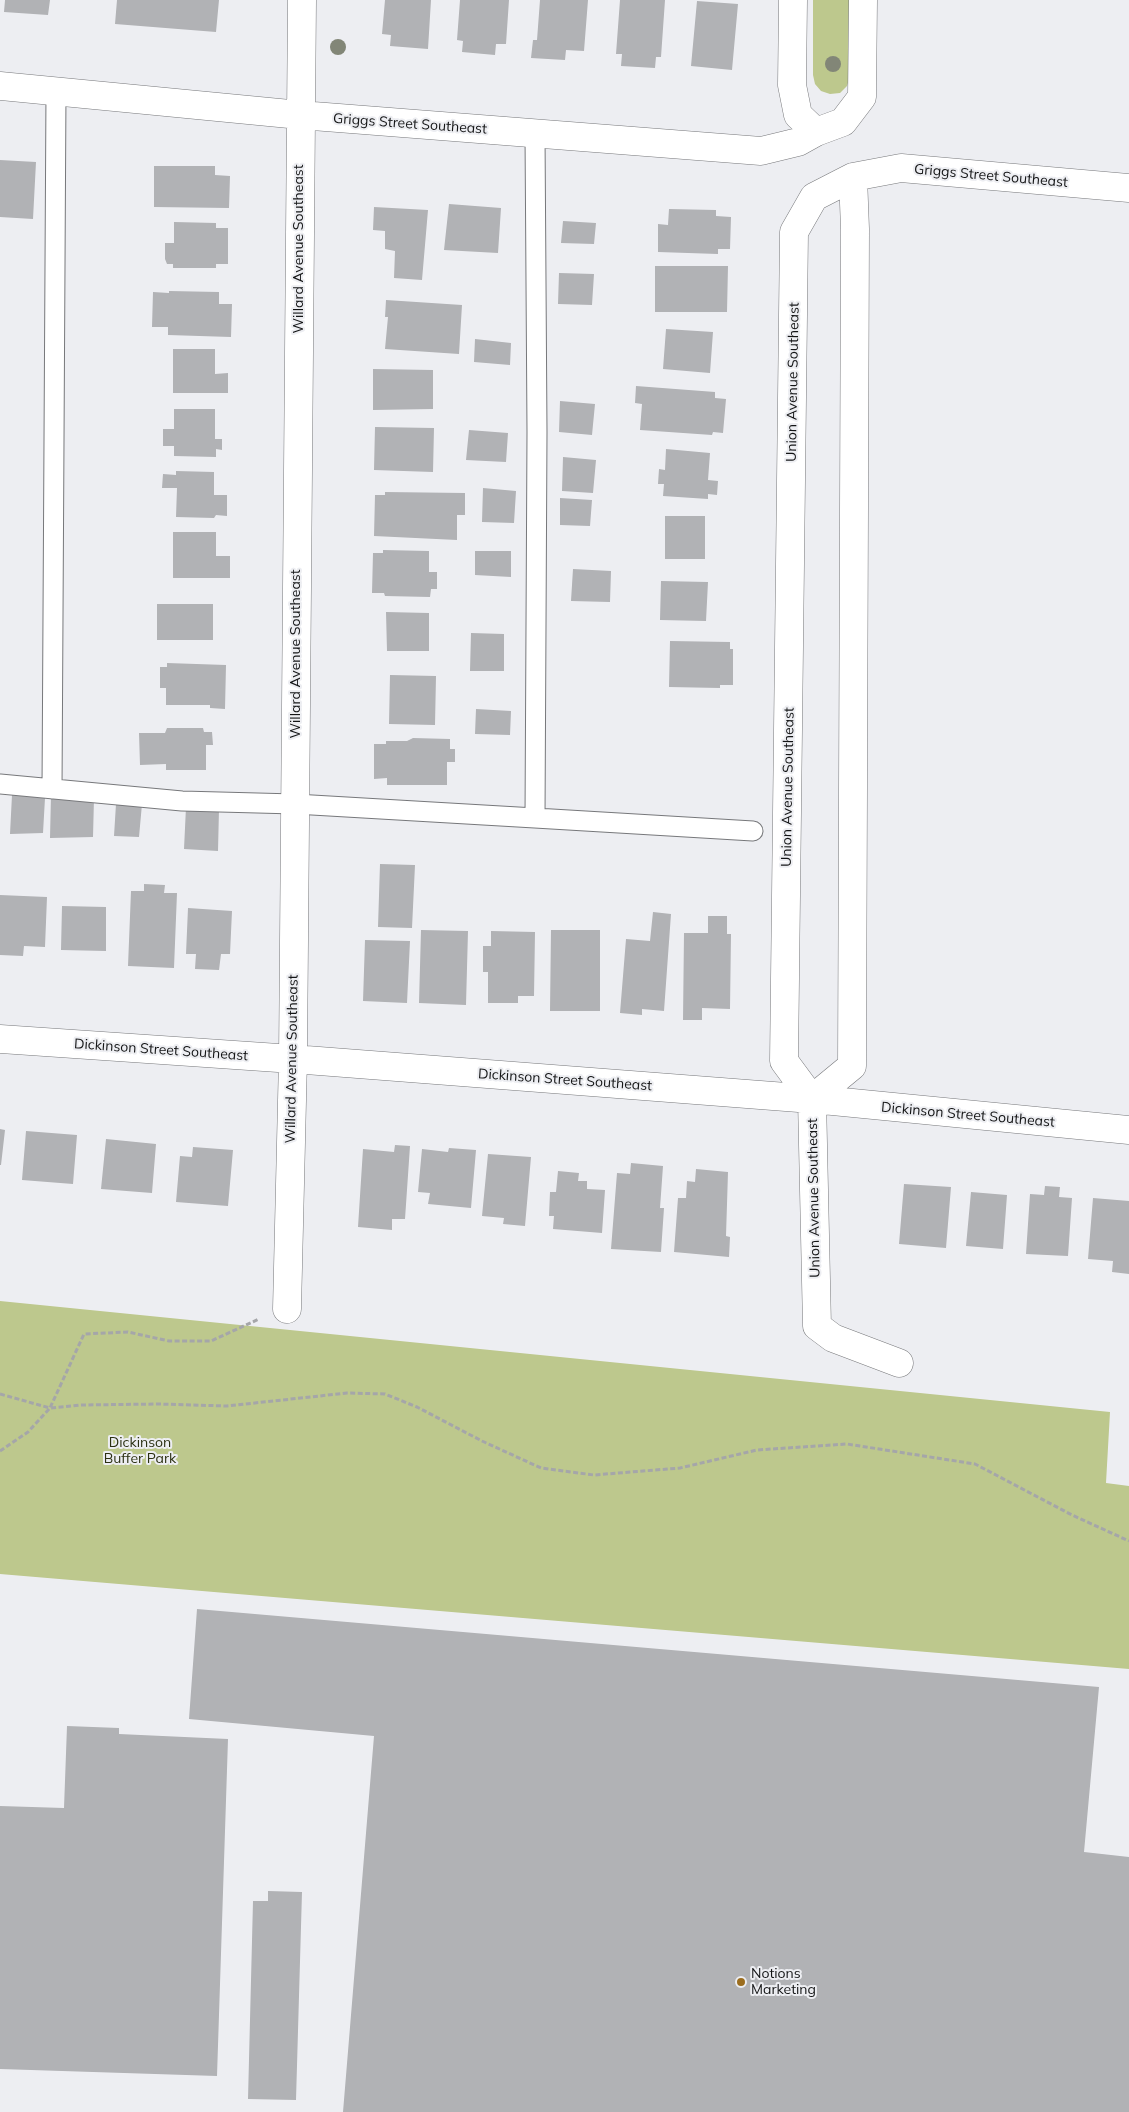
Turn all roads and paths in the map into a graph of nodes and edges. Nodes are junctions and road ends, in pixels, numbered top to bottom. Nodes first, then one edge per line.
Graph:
1 (302, 0) edge
2 (793, 0) edge
3 (863, 0) edge
4 (0, 86) edge
5 (56, 91) junction
6 (300, 115) junction
7 (816, 132) junction
8 (535, 133) junction
9 (853, 178) junction
10 (1129, 188) edge
11 (0, 784) edge
12 (52, 789) junction
13 (295, 804) junction
14 (535, 818) junction
15 (753, 831) dead end
16 (0, 1039) edge
17 (293, 1059) junction
18 (812, 1100) junction
19 (1129, 1130) edge
20 (287, 1309) joint
21 (899, 1363) dead end
22 (0, 1394) edge
23 (50, 1408) junction
24 (0, 1451) edge
25 (1129, 1541) edge

1 - 6 street, Willard Avenue Southeast
2 - 7 street
3 - 7 street
4 - 5 street, Griggs Street Southeast
5 - 6 street, Griggs Street Southeast
5 - 12 lane
6 - 8 street, Griggs Street Southeast
6 - 13 street, Willard Avenue Southeast
7 - 8 street, Griggs Street Southeast
8 - 14 lane
9 - 10 street, Griggs Street Southeast
9 - 18 street
9 - 18 street, Union Avenue Southeast
11 - 12 lane
12 - 13 lane
13 - 14 lane
13 - 17 street, Willard Avenue Southeast
14 - 15 lane
16 - 17 street, Dickinson Street Southeast
17 - 18 street, Dickinson Street Southeast
17 - 20 street, Willard Avenue Southeast
18 - 19 street, Dickinson Street Southeast
18 - 21 street, Union Avenue Southeast
20 - 23 path
22 - 23 path
23 - 24 path
23 - 25 path

